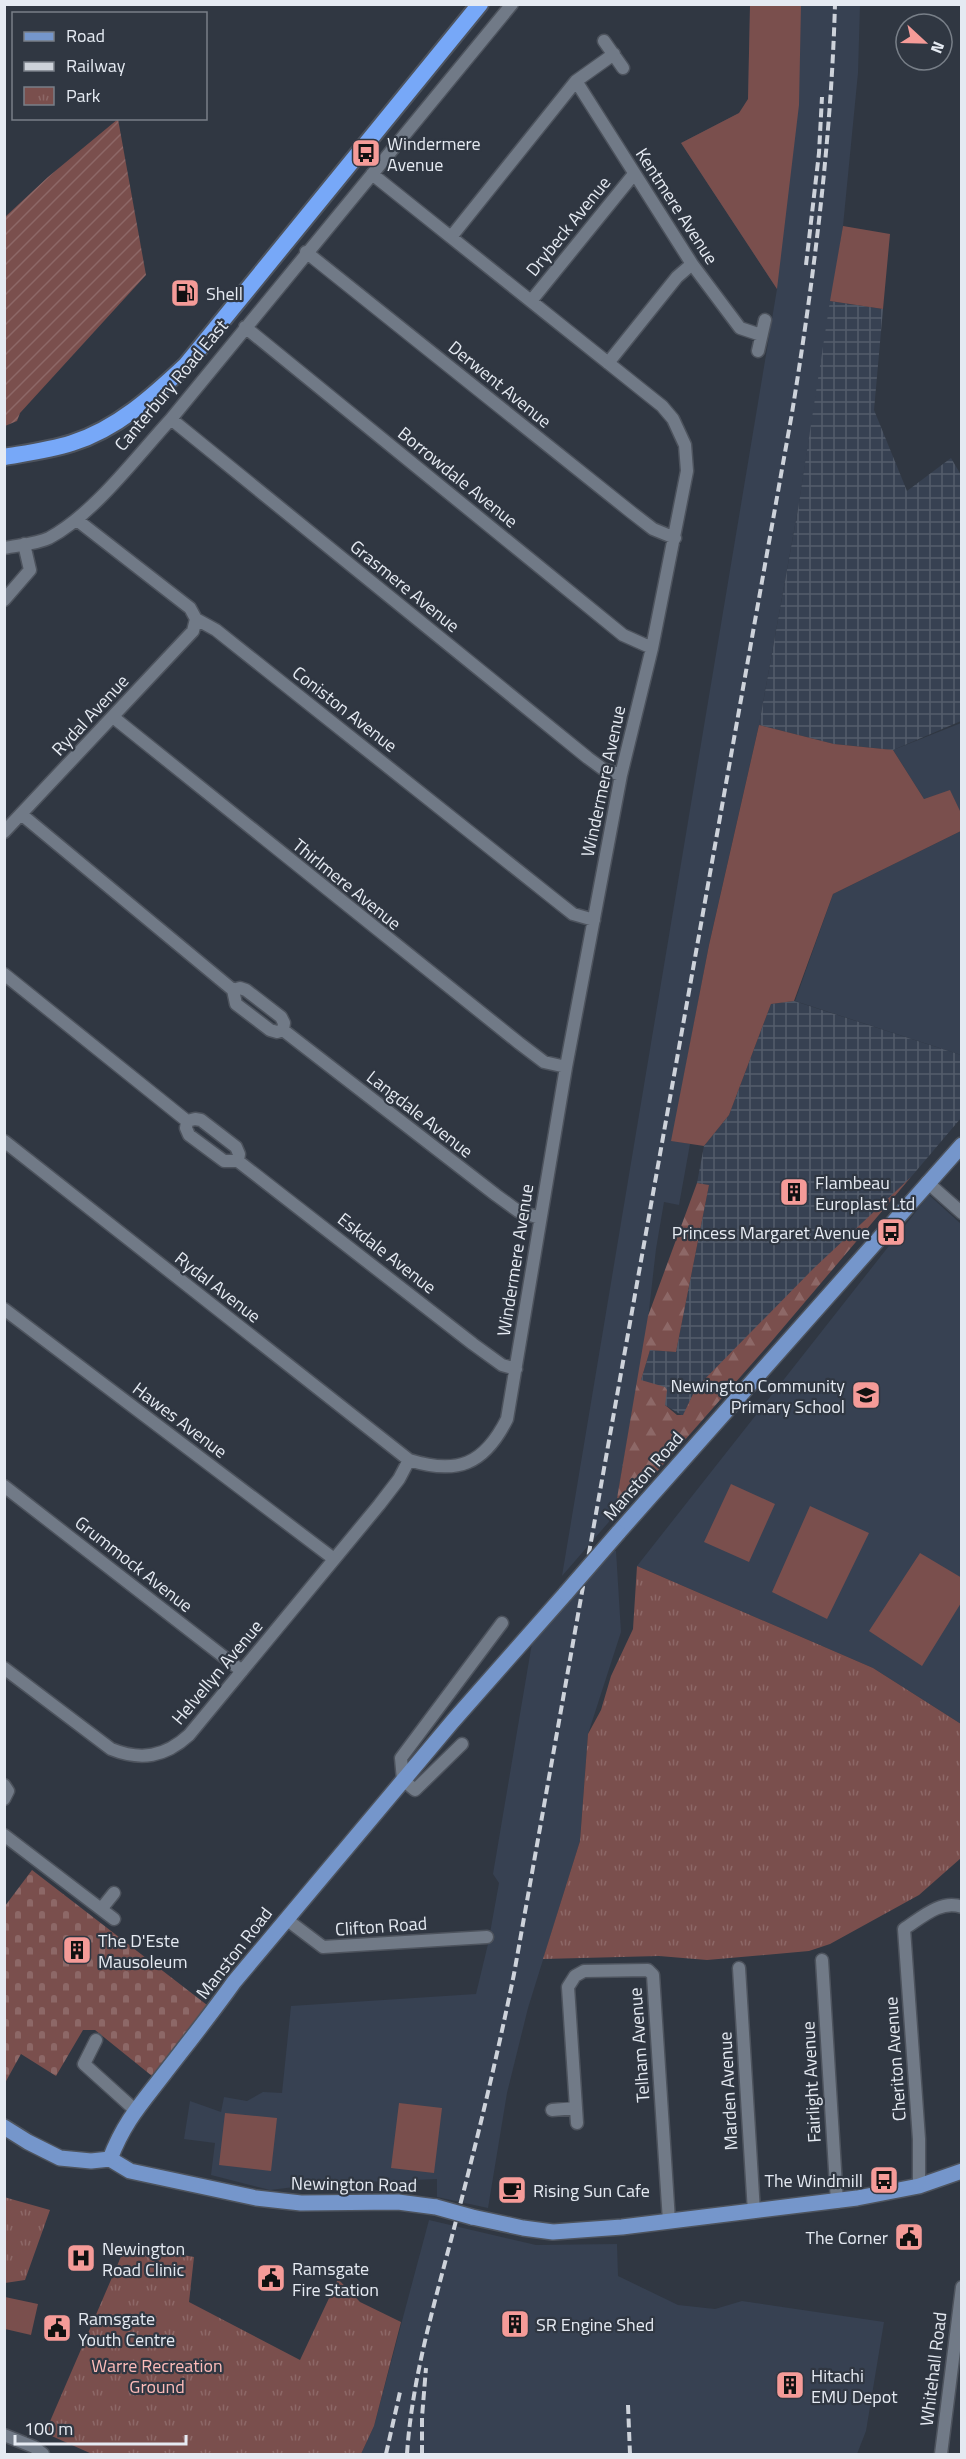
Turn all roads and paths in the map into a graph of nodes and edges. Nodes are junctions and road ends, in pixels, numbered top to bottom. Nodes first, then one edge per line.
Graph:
1 (480, 4) edge
2 (512, 4) edge
3 (604, 41) dead end
4 (614, 54) junction
5 (623, 68) dead end
6 (576, 81) junction
7 (372, 174) junction
8 (634, 174) junction
9 (451, 237) junction
10 (306, 252) junction
11 (692, 264) junction
12 (531, 301) junction
13 (765, 320) dead end
14 (245, 327) junction
15 (761, 335) junction
16 (758, 351) dead end
17 (608, 363) junction
18 (171, 419) junction
19 (47, 449) junction
20 (4, 457) edge
21 (4, 470) edge
22 (77, 520) junction
23 (675, 538) junction
24 (24, 544) junction
25 (4, 548) edge
26 (4, 600) edge
27 (196, 619) junction
28 (652, 648) junction
29 (113, 717) junction
30 (621, 775) junction
31 (21, 814) junction
32 (4, 832) edge
33 (594, 920) junction
34 (4, 974) edge
35 (566, 1067) junction
36 (187, 1121) junction
37 (5, 1144) edge
38 (962, 1145) edge
39 (238, 1161) junction
40 (927, 1182) junction
41 (962, 1213) edge
42 (540, 1218) junction
43 (4, 1309) edge
44 (516, 1369) junction
45 (409, 1460) junction
46 (4, 1486) edge
47 (334, 1559) junction
48 (502, 1623) dead end
49 (4, 1668) edge
50 (242, 1671) junction
51 (462, 1744) dead end
52 (403, 1780) junction
53 (4, 1785) edge
54 (4, 1799) edge
55 (4, 1835) edge
56 (114, 1893) dead end
57 (962, 1907) edge
58 (102, 1908) junction
59 (114, 1919) dead end
60 (286, 1919) junction
61 (488, 1937) dead end
62 (822, 1960) dead end
63 (739, 1968) dead end
64 (96, 2040) dead end
65 (576, 2108) junction
66 (135, 2110) junction
67 (552, 2110) dead end
68 (577, 2123) dead end
69 (4, 2127) edge
70 (110, 2159) junction
71 (962, 2171) edge
72 (919, 2186) junction
73 (837, 2202) junction
74 (754, 2212) junction
75 (669, 2221) junction
76 (962, 2287) edge
77 (4, 2435) edge
78 (37, 2452) edge
79 (941, 2454) edge

1 - 19 highway, Canterbury Road East
2 - 7 street, Canterbury Road East
3 - 4 street
4 - 5 street
4 - 6 street
6 - 8 street, Kentmere Avenue
6 - 9 street
7 - 9 street, Windermere Avenue
7 - 10 street, Canterbury Road East
8 - 11 street, Kentmere Avenue
8 - 12 street, Drybeck Avenue
9 - 12 street, Windermere Avenue
10 - 14 street, Canterbury Road East
10 - 23 street, Derwent Avenue
11 - 15 street, Kentmere Avenue
11 - 17 street
12 - 17 street, Windermere Avenue
13 - 15 street
14 - 18 street, Canterbury Road East
14 - 28 street, Borrowdale Avenue
15 - 16 street
17 - 23 street, Windermere Avenue
18 - 22 street, Canterbury Road East
18 - 30 street, Grasmere Avenue
19 - 20 highway, Canterbury Road East
19 - 21 highway, Canterbury Road East
22 - 24 street, Canterbury Road East
22 - 27 street, Coniston Avenue
23 - 28 street, Windermere Avenue
24 - 25 street, Canterbury Road East
24 - 26 street
27 - 29 street, Rydal Avenue
27 - 33 street, Coniston Avenue
28 - 30 street, Windermere Avenue
29 - 31 street, Rydal Avenue
29 - 35 street, Thirlmere Avenue
30 - 33 street, Windermere Avenue
31 - 32 street, Rydal Avenue
31 - 42 street, Langdale Avenue
33 - 35 street, Windermere Avenue
34 - 36 street, Eskdale Avenue
35 - 42 street, Windermere Avenue
36 - 39 street, Eskdale Avenue
36 - 39 street, Eskdale Avenue
37 - 45 street, Rydal Avenue
38 - 40 main road, Manston Road
39 - 44 street, Eskdale Avenue
40 - 41 street
40 - 52 main road, Manston Road, bridge
42 - 44 street, Windermere Avenue
43 - 47 street, Hawes Avenue
44 - 45 street, Windermere Avenue
45 - 47 street, Helvellyn Avenue
46 - 50 street, Grummock Avenue
47 - 50 street, Helvellyn Avenue
48 - 52 street
49 - 50 street, Helvellyn Avenue
51 - 52 street
52 - 60 main road, Manston Road
53 - 54 street
55 - 58 street
56 - 58 street
57 - 72 street, Cheriton Avenue
58 - 59 street
60 - 61 street, Clifton Road
60 - 66 main road, Manston Road
62 - 73 street, Fairlight Avenue
63 - 74 street, Marden Avenue
64 - 66 street
65 - 67 street
65 - 68 street, Telham Avenue
65 - 75 street, Telham Avenue
66 - 70 main road, Manston Road
69 - 70 main road, Newington Road
70 - 75 main road, Newington Road, bridge
71 - 72 main road, Newington Road
72 - 73 main road, Newington Road
73 - 74 main road, Newington Road
74 - 75 main road, Newington Road
76 - 79 street, Whitehall Road
77 - 78 street

